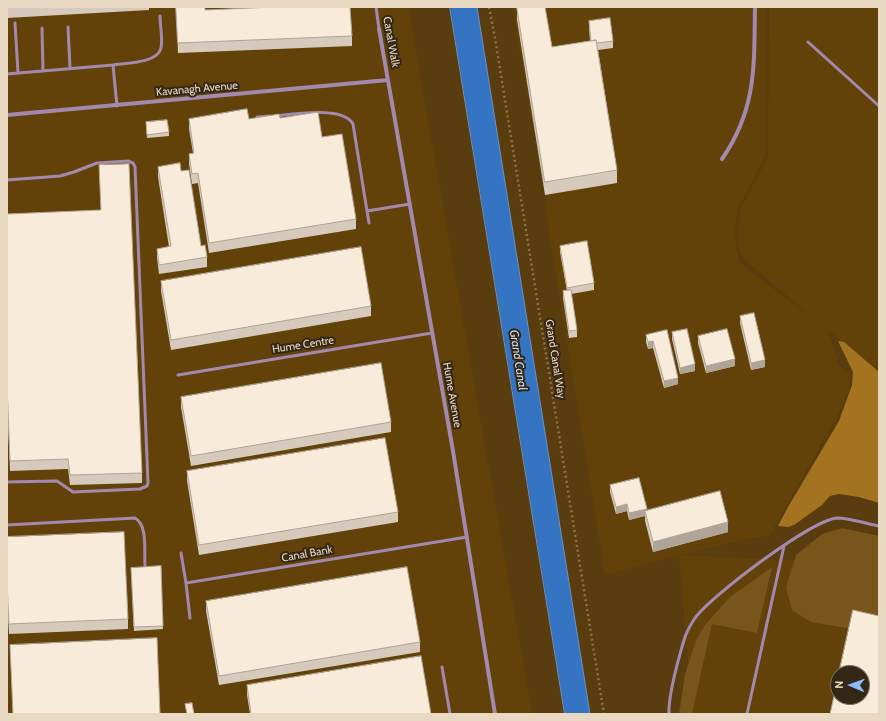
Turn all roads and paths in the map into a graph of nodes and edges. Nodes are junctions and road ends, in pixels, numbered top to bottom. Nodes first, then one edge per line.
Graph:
1 (376, 7) edge
2 (489, 7) edge
3 (755, 7) edge
4 (160, 16) dead end
5 (15, 23) dead end
6 (68, 27) dead end
7 (42, 28) dead end
8 (380, 29) joint
9 (808, 42) dead end
10 (113, 65) junction
11 (70, 68) junction
12 (43, 71) junction
13 (18, 73) junction
14 (7, 74) edge
15 (388, 80) junction
16 (117, 106) junction
17 (879, 106) edge
18 (7, 116) edge
19 (257, 118) edge
20 (722, 159) dead end
21 (7, 180) edge
22 (410, 204) junction
23 (367, 212) junction
24 (369, 223) dead end
25 (432, 333) junction
26 (178, 375) dead end
27 (7, 482) edge
28 (7, 525) edge
29 (879, 526) edge
30 (467, 537) junction
31 (784, 546) junction
32 (181, 553) dead end
33 (145, 565) dead end
34 (186, 583) junction
35 (190, 618) dead end
36 (442, 667) dead end
37 (450, 714) edge
38 (495, 714) edge
39 (604, 714) edge
40 (669, 714) edge
41 (747, 714) edge

1 - 8 lane, Canal Walk
2 - 39 path, Grand Canal Way
3 - 20 street
4 - 10 lane
5 - 13 lane
6 - 11 lane
7 - 12 lane
8 - 15 street, Canal Walk
9 - 17 lane
10 - 11 lane
10 - 16 lane
11 - 12 lane
12 - 13 lane
13 - 14 lane
15 - 16 street, Kavanagh Avenue
15 - 22 street, Hume Avenue
16 - 18 street, Kavanagh Avenue
19 - 23 lane
21 - 27 lane
22 - 23 lane
22 - 25 street, Hume Avenue
23 - 24 lane
25 - 26 lane, Hume Centre
25 - 30 street, Hume Avenue
28 - 33 lane
29 - 31 lane
30 - 34 lane, Canal Bank
30 - 38 street, Hume Avenue
31 - 40 lane
31 - 41 lane
32 - 34 lane
34 - 35 lane
36 - 37 lane

